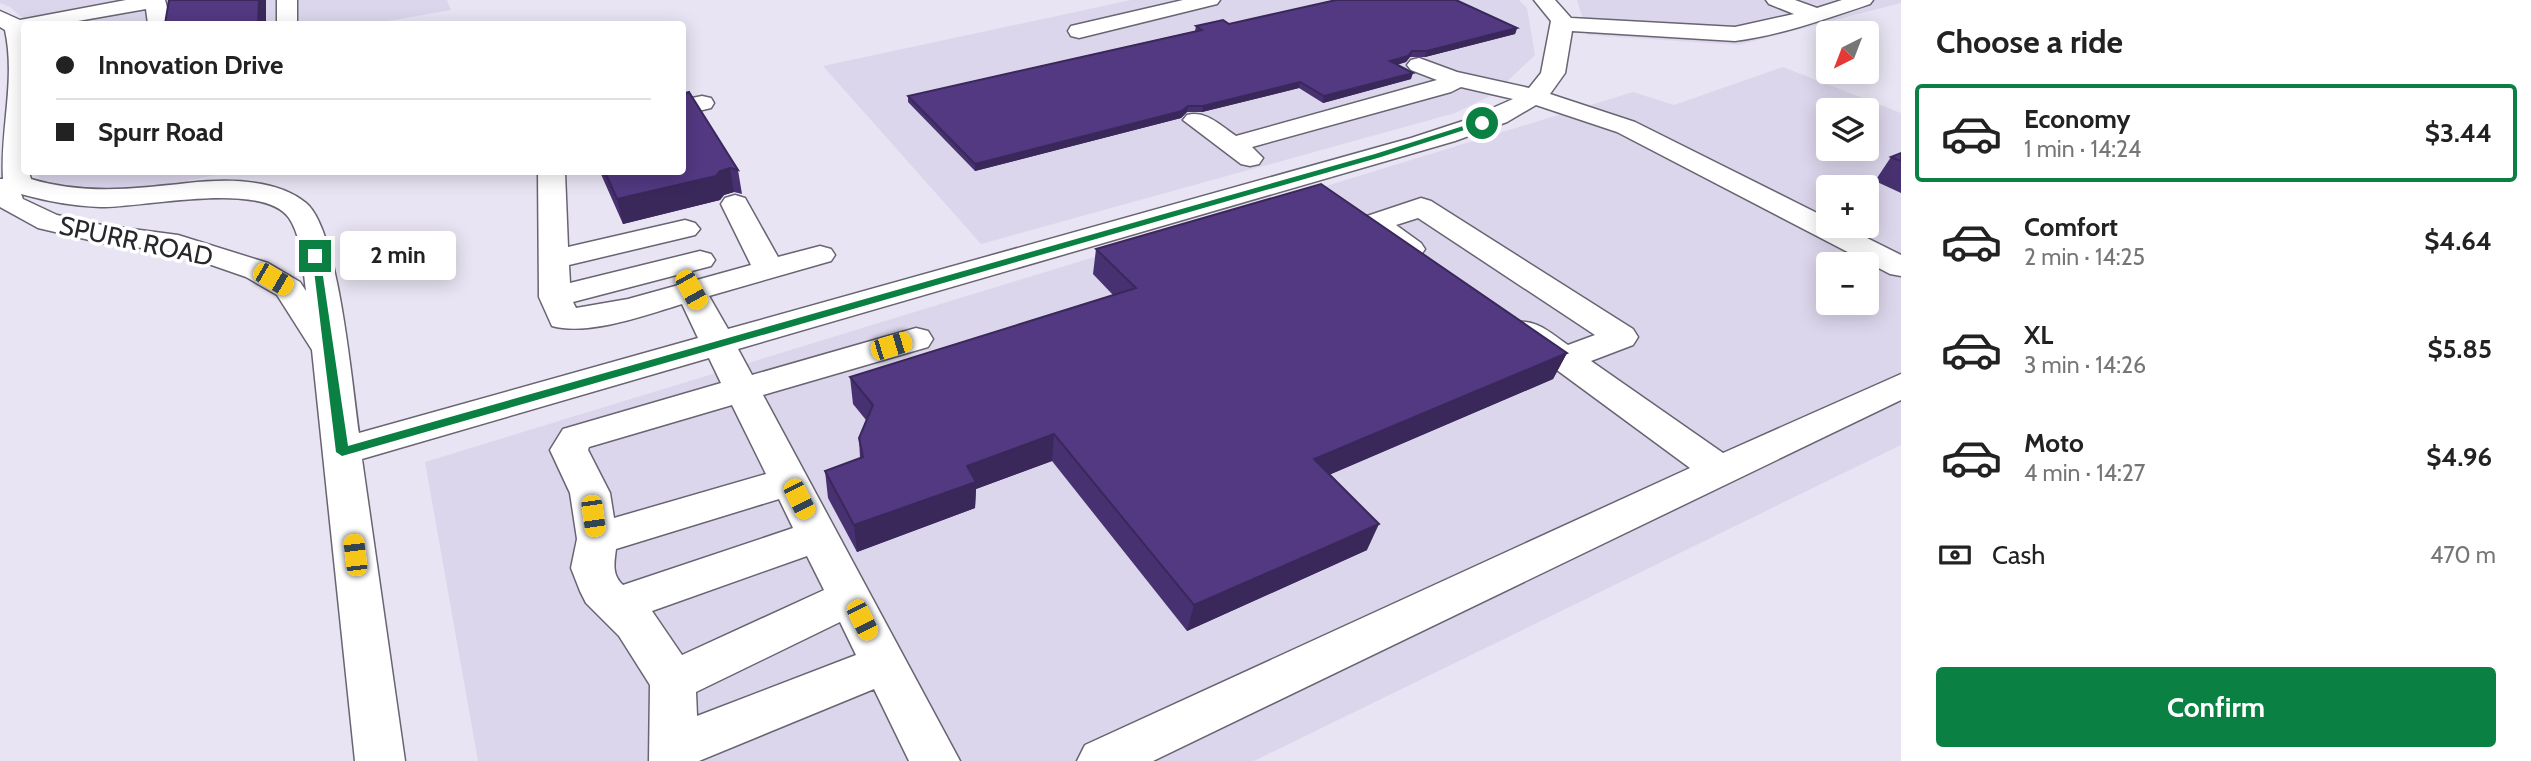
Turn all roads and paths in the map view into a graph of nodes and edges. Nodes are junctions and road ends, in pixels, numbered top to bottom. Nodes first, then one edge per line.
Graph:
1 (157, 0) edge
2 (286, 0) edge
3 (1210, 0) edge
4 (1776, 0) edge
5 (1863, 0) edge
6 (1553, 12) edge
7 (1815, 15) junction
8 (90, 18) edge
9 (54, 21) edge
10 (160, 21) edge
11 (287, 21) edge
12 (17, 24) edge
13 (1079, 31) dead end
14 (1419, 65) dead end
15 (21, 74) edge
16 (1458, 79) junction
17 (1536, 97) junction
18 (1196, 120) dead end
19 (10, 139) junction
20 (1232, 145) junction
21 (0, 168) edge
22 (268, 175) edge
23 (551, 175) edge
24 (1283, 182) junction
25 (0, 183) edge
26 (220, 188) junction
27 (735, 204) dead end
28 (685, 229) dead end
29 (820, 255) dead end
30 (554, 260) junction
31 (700, 260) dead end
32 (1430, 263) edge
33 (1901, 267) edge
34 (769, 269) junction
35 (691, 290) junction
36 (555, 297) junction
37 (1498, 311) edge
38 (916, 339) dead end
39 (718, 344) junction
40 (329, 354) junction
41 (1565, 359) junction
42 (1901, 386) edge
43 (743, 391) junction
44 (342, 452) junction
45 (1721, 471) junction
46 (790, 481) junction
47 (818, 536) junction
48 (597, 539) junction
49 (851, 597) junction
50 (615, 606) junction
51 (885, 664) junction
52 (673, 681) junction
53 (675, 754) edge
54 (380, 761) edge
55 (935, 761) edge
56 (1102, 761) edge

1 - 8 street
1 - 10 street
2 - 11 street
3 - 13 street
4 - 7 street
5 - 7 street
6 - 7 street
6 - 17 street
8 - 9 street
12 - 15 street, SPURR ROAD
14 - 16 street
15 - 19 street, SPURR ROAD
16 - 17 street
16 - 20 street
17 - 24 street
17 - 33 street
18 - 20 street
19 - 21 street, SPURR ROAD
19 - 26 street, SPURR ROAD
20 - 24 street
22 - 26 street
23 - 30 street
24 - 39 street
25 - 40 street, SPURR ROAD
26 - 40 street, SPURR ROAD
27 - 34 street
28 - 30 street
29 - 34 street
30 - 36 street
31 - 36 street
32 - 41 street
34 - 35 street
35 - 36 street
35 - 39 street
37 - 41 street
38 - 43 street
39 - 43 street
39 - 44 street
40 - 44 street, SPURR ROAD
41 - 45 street
42 - 45 street
43 - 46 street
43 - 48 street
44 - 54 street, SPURR ROAD
45 - 56 street
46 - 47 street
46 - 48 street
47 - 49 street
47 - 50 street
48 - 50 street
49 - 51 street
49 - 52 street
50 - 52 street
51 - 53 street
51 - 55 street
52 - 53 street

